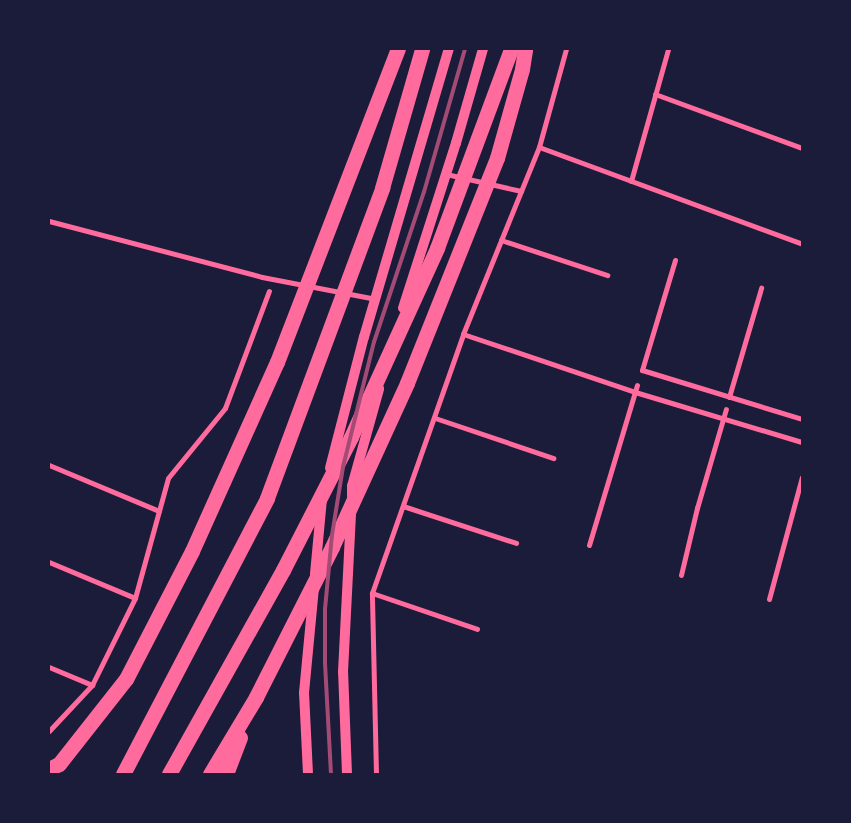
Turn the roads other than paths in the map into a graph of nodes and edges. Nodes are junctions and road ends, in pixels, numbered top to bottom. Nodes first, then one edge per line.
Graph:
1 (398, 49) edge
2 (422, 49) edge
3 (449, 49) edge
4 (483, 49) edge
5 (511, 49) edge
6 (525, 49) edge
7 (566, 49) edge
8 (668, 49) edge
9 (655, 94) junction
10 (539, 147) junction
11 (802, 148) edge
12 (446, 174) junction
13 (631, 181) junction
14 (521, 191) junction
15 (49, 221) edge
16 (501, 240) junction
17 (802, 244) edge
18 (675, 260) dead end
19 (607, 275) dead end
20 (761, 288) dead end
21 (269, 291) dead end
22 (376, 299) junction
23 (463, 334) junction
24 (637, 385) dead end
25 (635, 392) junction
26 (730, 397) junction
27 (726, 409) dead end
28 (435, 418) junction
29 (723, 418) junction
30 (802, 419) edge
31 (802, 442) edge
32 (553, 458) dead end
33 (49, 465) edge
34 (802, 477) edge
35 (403, 506) junction
36 (159, 511) junction
37 (516, 543) dead end
38 (589, 546) dead end
39 (49, 562) edge
40 (681, 575) dead end
41 (372, 593) junction
42 (135, 598) junction
43 (769, 598) dead end
44 (477, 628) dead end
45 (49, 667) edge
46 (92, 685) junction
47 (165, 696) junction
48 (256, 697) junction
49 (49, 732) edge
50 (49, 769) edge
51 (115, 774) edge
52 (123, 774) edge
53 (169, 774) edge
54 (210, 774) edge
55 (226, 774) edge
56 (308, 774) edge
57 (347, 774) edge
58 (376, 774) edge

1 - 50 highway
2 - 47 highway
3 - 22 main road
4 - 12 main road
5 - 53 highway
6 - 48 highway
7 - 10 street
8 - 9 street
9 - 11 street
9 - 13 street
10 - 13 street
10 - 14 street
12 - 14 street
12 - 57 main road
13 - 17 street
14 - 16 street
15 - 22 street
16 - 19 street
16 - 23 street
18 - 26 street
20 - 26 street
21 - 36 street
22 - 56 main road
23 - 25 street
23 - 28 street
24 - 25 street
25 - 29 street
25 - 38 street
26 - 30 street
27 - 29 street
28 - 32 street
28 - 35 street
29 - 31 street
29 - 40 street
33 - 36 street
34 - 43 street
35 - 37 street
35 - 41 street
36 - 42 street
39 - 42 street
41 - 44 street
41 - 58 street
42 - 46 street
45 - 46 street
46 - 49 street
47 - 51 highway
47 - 52 highway
48 - 54 highway
48 - 55 highway

